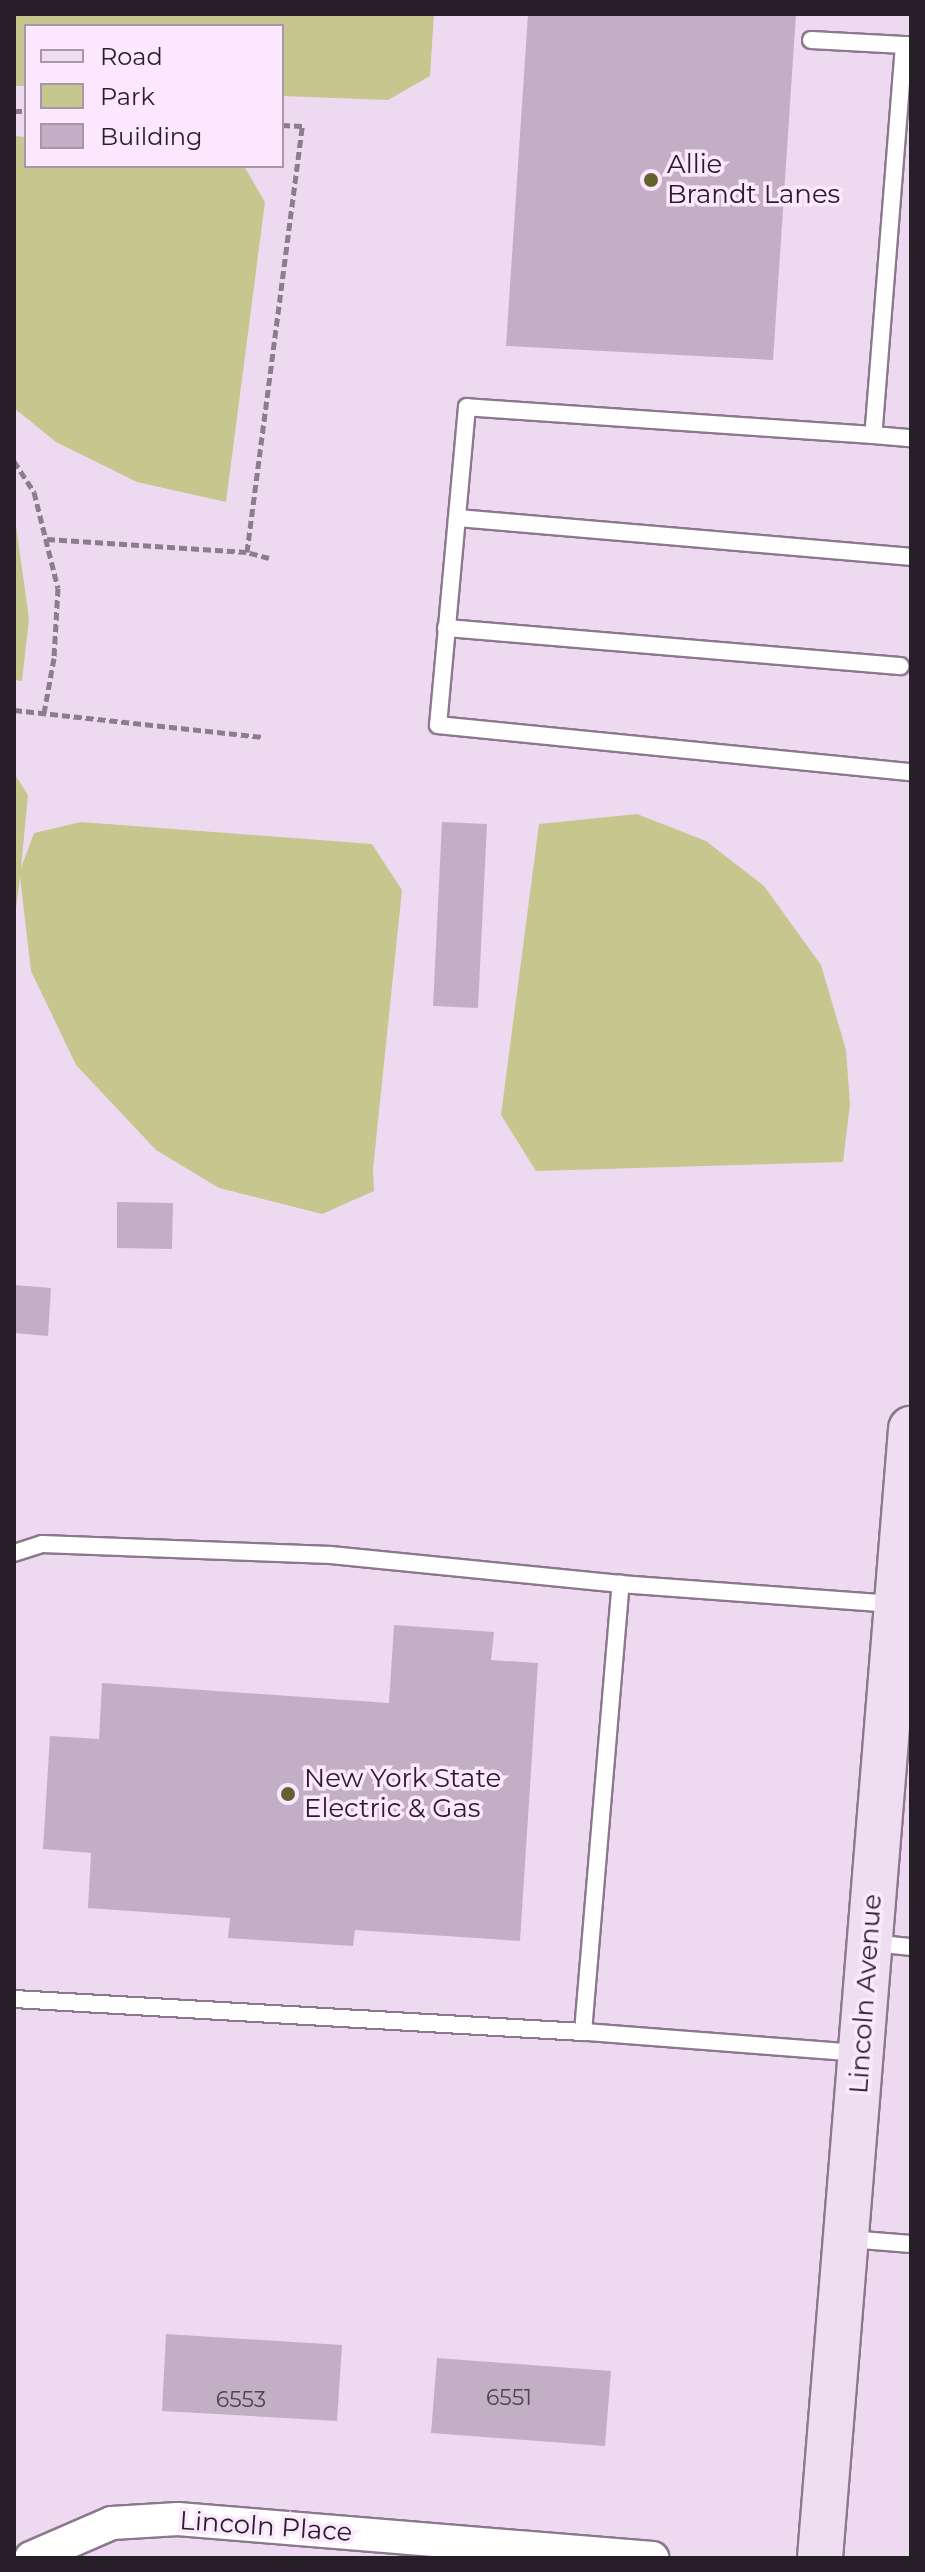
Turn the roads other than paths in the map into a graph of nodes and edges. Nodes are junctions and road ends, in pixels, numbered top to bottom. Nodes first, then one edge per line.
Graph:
1 (811, 40) dead end
2 (908, 45) edge
3 (873, 435) junction
4 (911, 438) edge
5 (457, 518) junction
6 (910, 557) edge
7 (446, 628) junction
8 (900, 666) dead end
9 (911, 772) edge
10 (911, 1429) edge
11 (907, 1524) edge
12 (14, 1553) edge
13 (621, 1584) junction
14 (897, 1604) junction
15 (890, 1945) edge
16 (14, 1999) edge
17 (583, 2032) junction
18 (862, 2053) junction
19 (847, 2239) junction
20 (911, 2244) edge
21 (31, 2558) edge
22 (652, 2558) edge
23 (820, 2558) edge

1 - 2 lane
2 - 3 lane
3 - 4 lane
3 - 5 lane
5 - 6 lane
5 - 7 lane
7 - 8 lane
7 - 9 lane
10 - 11 street, Lincoln Avenue
11 - 14 street, Lincoln Avenue
12 - 13 lane
13 - 14 lane
13 - 17 lane
14 - 15 street, Lincoln Avenue
15 - 18 street, Lincoln Avenue
16 - 17 lane
17 - 18 lane
18 - 19 street, Lincoln Avenue
19 - 20 lane
19 - 23 street, Lincoln Avenue
21 - 22 street, Lincoln Place

